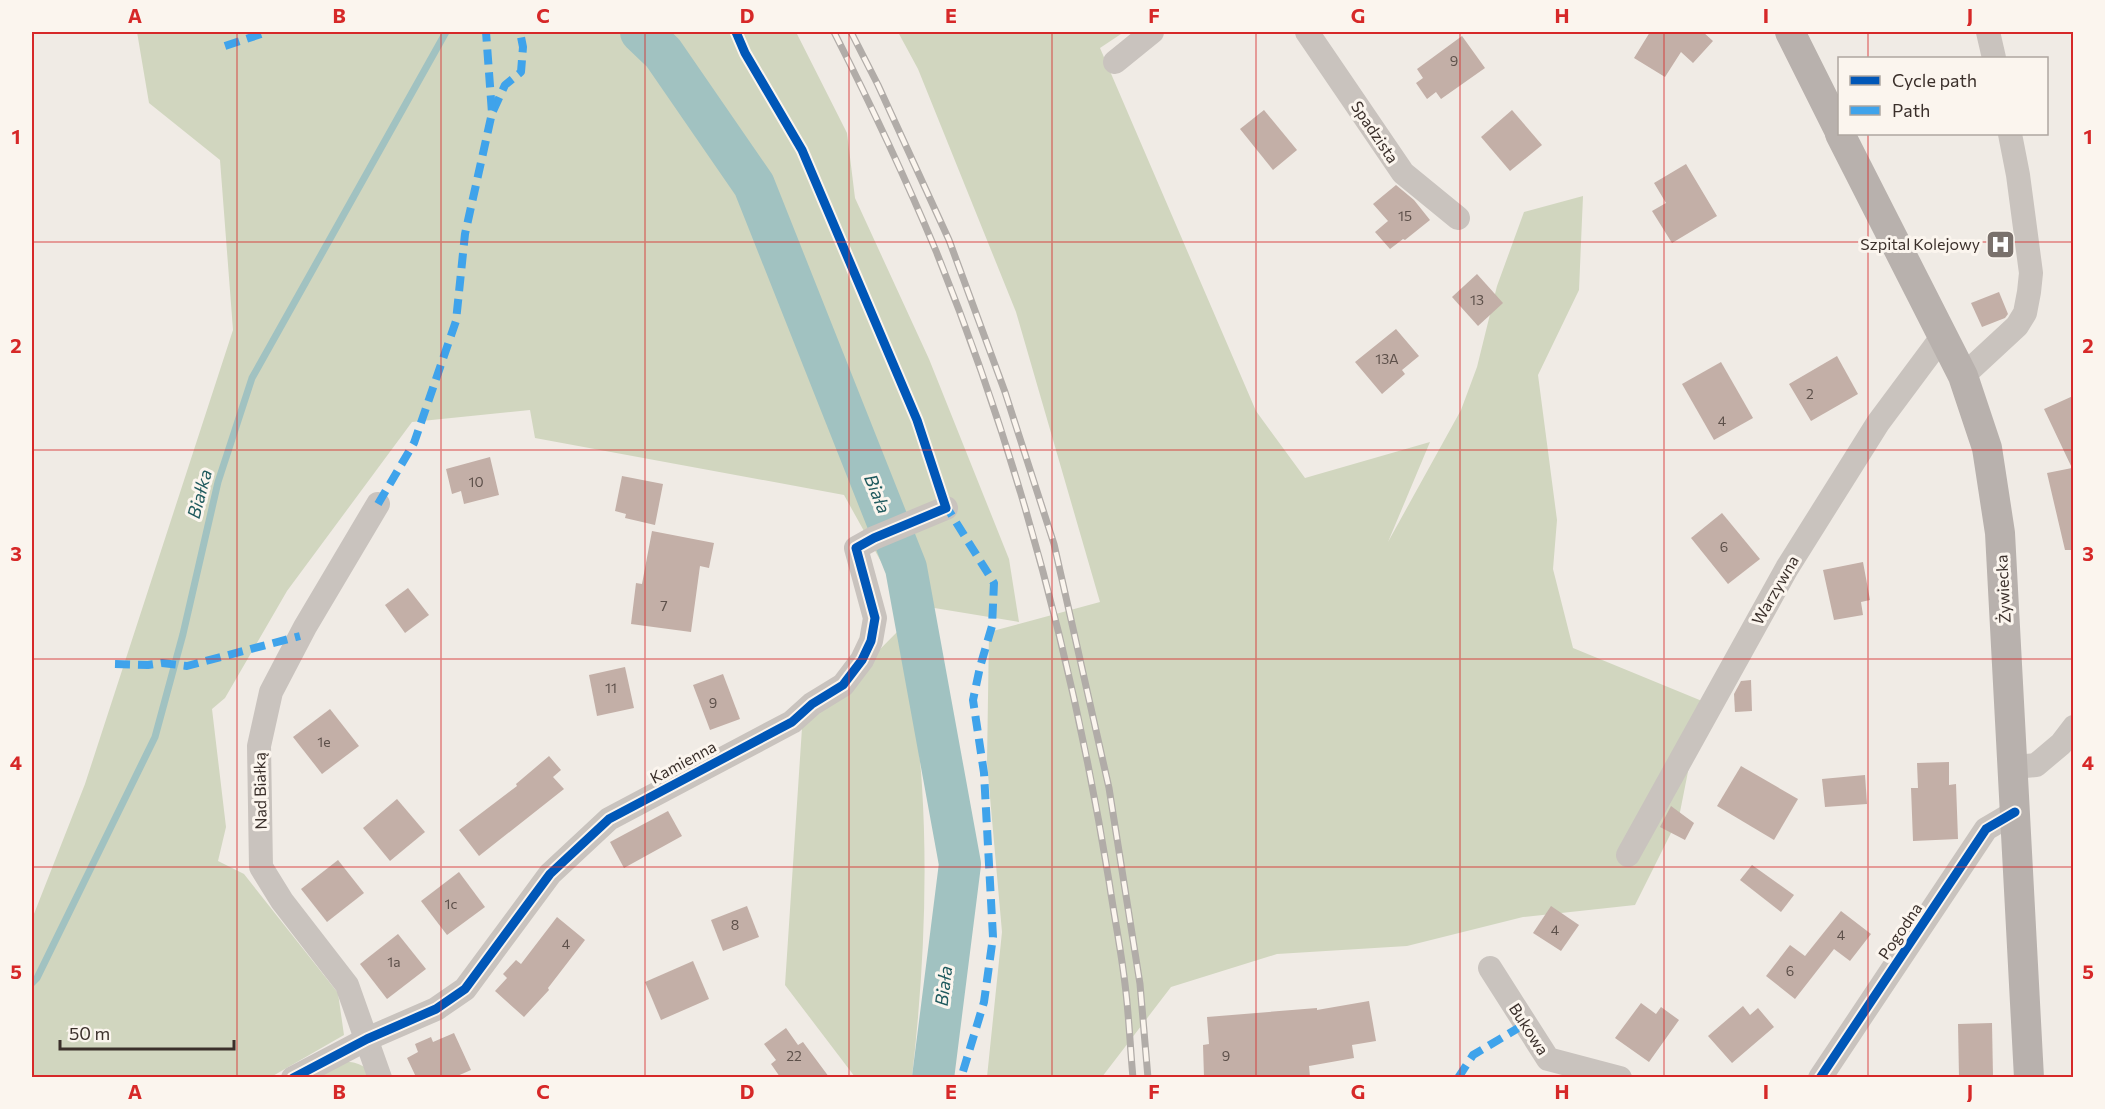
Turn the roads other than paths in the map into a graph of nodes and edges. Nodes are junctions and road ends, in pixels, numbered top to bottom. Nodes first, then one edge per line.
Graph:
1 (1152, 32) edge
2 (1307, 32) edge
3 (1790, 32) edge
4 (1988, 32) edge
5 (1994, 57) edge
6 (1114, 62) dead end
7 (1838, 129) edge
8 (1841, 135) edge
9 (2010, 135) edge
10 (1458, 218) dead end
11 (1942, 337) junction
12 (1963, 376) junction
13 (378, 504) dead end
14 (946, 508) dead end
15 (2073, 727) edge
16 (2013, 767) junction
17 (2015, 812) junction
18 (1628, 855) dead end
19 (1490, 968) dead end
20 (367, 1039) junction
21 (293, 1077) edge
22 (380, 1077) edge
23 (1620, 1077) edge
24 (1820, 1077) edge
25 (2029, 1077) edge

1 - 6 street
2 - 10 street, Spadzista
3 - 7 main road, Żywiecka
4 - 5 street
8 - 11 main road, Żywiecka
9 - 12 street
11 - 12 main road, Żywiecka
11 - 18 street, Warzywna
12 - 16 main road, Żywiecka
13 - 20 street, Nad Białką
14 - 20 street, Kamienna
15 - 16 street
16 - 17 main road, Żywiecka
17 - 24 street, Pogodna
17 - 25 main road, Żywiecka
19 - 23 street, Bukowa
20 - 21 street
20 - 22 street, Nad Białką

